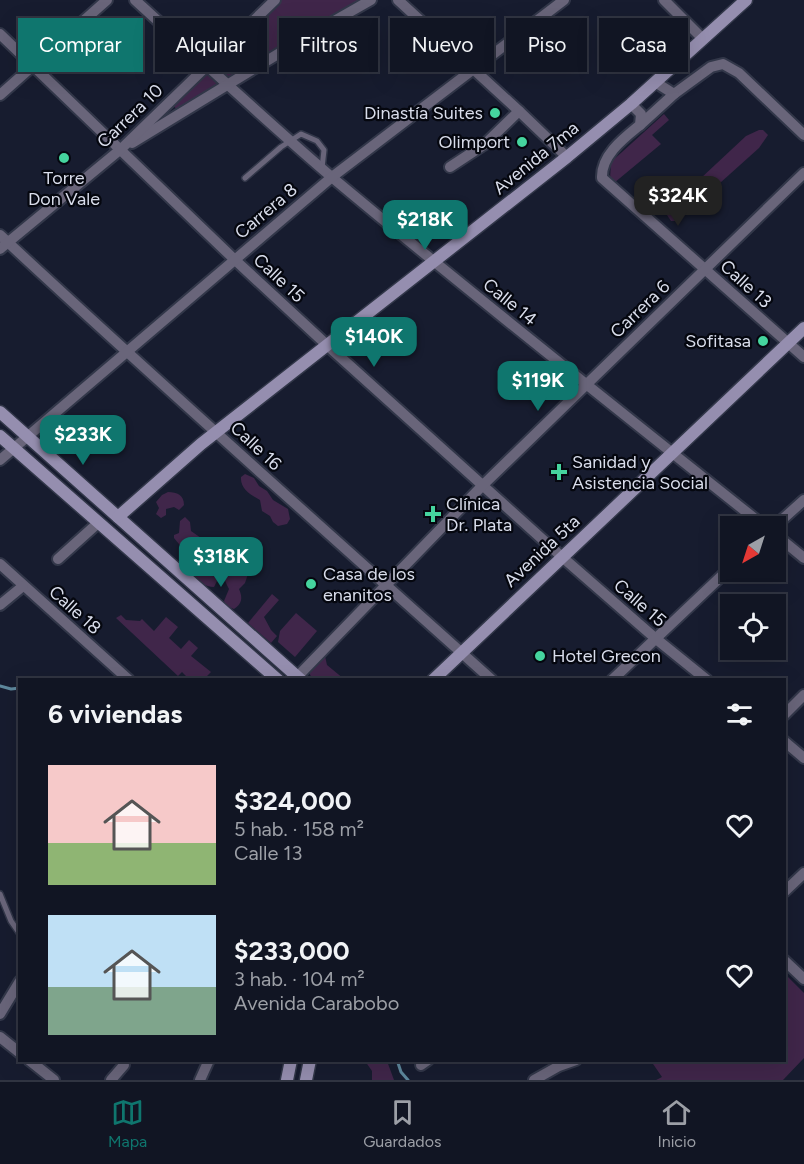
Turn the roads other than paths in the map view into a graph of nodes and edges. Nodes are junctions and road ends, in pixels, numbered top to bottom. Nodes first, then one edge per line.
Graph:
1 (107, 0) edge
2 (135, 0) edge
3 (275, 0) edge
4 (371, 0) edge
5 (398, 0) edge
6 (564, 0) edge
7 (664, 0) edge
8 (746, 0) edge
9 (87, 18) edge
10 (155, 18) edge
11 (256, 18) edge
12 (418, 18) edge
13 (0, 34) edge
14 (703, 39) junction
15 (18, 51) edge
16 (494, 52) edge
17 (26, 72) edge
18 (39, 72) edge
19 (199, 72) edge
20 (214, 72) edge
21 (467, 72) edge
22 (476, 72) edge
23 (656, 82) junction
24 (228, 85) junction
25 (674, 94) junction
26 (0, 95) edge
27 (631, 104) junction
28 (519, 111) junction
29 (640, 125) junction
30 (804, 135) edge
31 (290, 140) junction
32 (122, 149) junction
33 (567, 157) junction
34 (450, 167) dead end
35 (322, 168) junction
36 (804, 173) edge
37 (332, 177) junction
38 (245, 178) dead end
39 (3, 242) edge
40 (234, 259) junction
41 (435, 262) junction
42 (705, 269) junction
43 (804, 328) edge
44 (788, 343) junction
45 (328, 346) junction
46 (128, 352) junction
47 (804, 357) edge
48 (586, 386) junction
49 (0, 412) edge
50 (217, 432) junction
51 (0, 436) edge
52 (29, 437) junction
53 (14, 449) junction
54 (674, 454) junction
55 (0, 460) edge
56 (482, 486) junction
57 (804, 500) edge
58 (752, 516) edge
59 (786, 516) edge
60 (118, 517) junction
61 (98, 523) junction
62 (115, 538) junction
63 (786, 544) edge
64 (561, 556) junction
65 (804, 558) edge
66 (58, 559) dead end
67 (0, 564) edge
68 (720, 577) edge
69 (386, 583) junction
70 (23, 586) junction
71 (0, 606) edge
72 (655, 638) junction
73 (461, 651) junction
74 (127, 678) edge
75 (276, 678) edge
76 (299, 678) edge
77 (435, 678) edge
78 (490, 678) edge
79 (614, 678) edge
80 (705, 678) edge
81 (804, 695) edge
82 (786, 713) edge
83 (786, 743) edge
84 (804, 758) edge
85 (804, 873) edge
86 (786, 890) edge
87 (0, 894) edge
88 (18, 931) edge
89 (786, 962) edge
90 (804, 979) edge
91 (18, 984) edge
92 (0, 1014) edge
93 (0, 1037) edge
94 (18, 1051) edge
95 (32, 1062) edge
96 (291, 1062) edge
97 (310, 1062) edge
98 (206, 1063) edge
99 (555, 1064) edge
100 (124, 1065) dead end
101 (54, 1080) edge
102 (111, 1080) edge
103 (200, 1080) edge
104 (287, 1080) edge
105 (306, 1080) edge
106 (534, 1080) edge

1 - 9 street
2 - 10 street, Calle 14
3 - 11 street, Carrera 10
4 - 24 street
5 - 12 street
6 - 16 street, Carrera 8
7 - 14 street
8 - 14 street, Avenida 7ma
13 - 15 street, Calle 15
14 - 23 street, Avenida 7ma
17 - 26 street
18 - 32 street, Calle 15
19 - 32 street, Carrera 10
20 - 24 street, Calle 14
21 - 37 street, Carrera 8
22 - 28 street
23 - 25 street
23 - 27 street, Avenida 7ma
24 - 31 street, Calle 14
24 - 32 street
25 - 29 street
25 - 30 street
27 - 29 street
27 - 33 street, Avenida 7ma
28 - 33 street
28 - 34 street
29 - 42 street, Calle 13
31 - 35 street, Calle 14
31 - 35 lane
31 - 38 lane
32 - 39 street, Carrera 10
32 - 40 street, Calle 15
33 - 41 street, Avenida 7ma
35 - 37 street, Calle 14
36 - 42 street, Carrera 6
37 - 40 street, Carrera 8
37 - 41 street, Calle 14
39 - 46 street, Calle 16
40 - 45 street, Calle 15
40 - 46 street, Carrera 8
41 - 45 street, Avenida 7ma
41 - 48 street, Calle 14
42 - 44 street, Calle 13
42 - 48 street, Carrera 6
43 - 44 street, Avenida 5ta
44 - 47 street, Calle 13
44 - 54 street, Avenida 5ta
45 - 50 street, Avenida 7ma
45 - 56 street, Calle 15
46 - 50 street, Calle 16
46 - 52 street, Carrera 8
48 - 54 street, Calle 14
48 - 56 street, Carrera 6
49 - 52 street
50 - 60 street, Avenida 7ma
50 - 69 street, Calle 16
51 - 53 street
52 - 53 street, Carrera 8
52 - 60 street
53 - 55 street, Carrera 8
53 - 61 street
54 - 58 street, Calle 14
54 - 64 street, Avenida 5ta
56 - 64 street, Calle 15
56 - 69 street, Carrera 6
57 - 59 street
60 - 62 street
60 - 76 street
61 - 62 street
61 - 66 street
62 - 75 street
63 - 65 street
64 - 72 street, Calle 15
64 - 73 street, Avenida 5ta
67 - 70 street, Calle 18
68 - 72 street
69 - 73 street, Calle 16
69 - 76 street, Carrera 6
70 - 71 street
70 - 74 street, Calle 18
72 - 79 street
72 - 80 street, Calle 15
73 - 77 street, Avenida 5ta
73 - 78 street, Calle 16
81 - 82 street
83 - 84 street
85 - 86 street
87 - 88 lane
89 - 90 street
91 - 92 street
93 - 94 street
95 - 101 street
96 - 104 street
97 - 105 street
98 - 103 street
99 - 106 street
100 - 102 street

